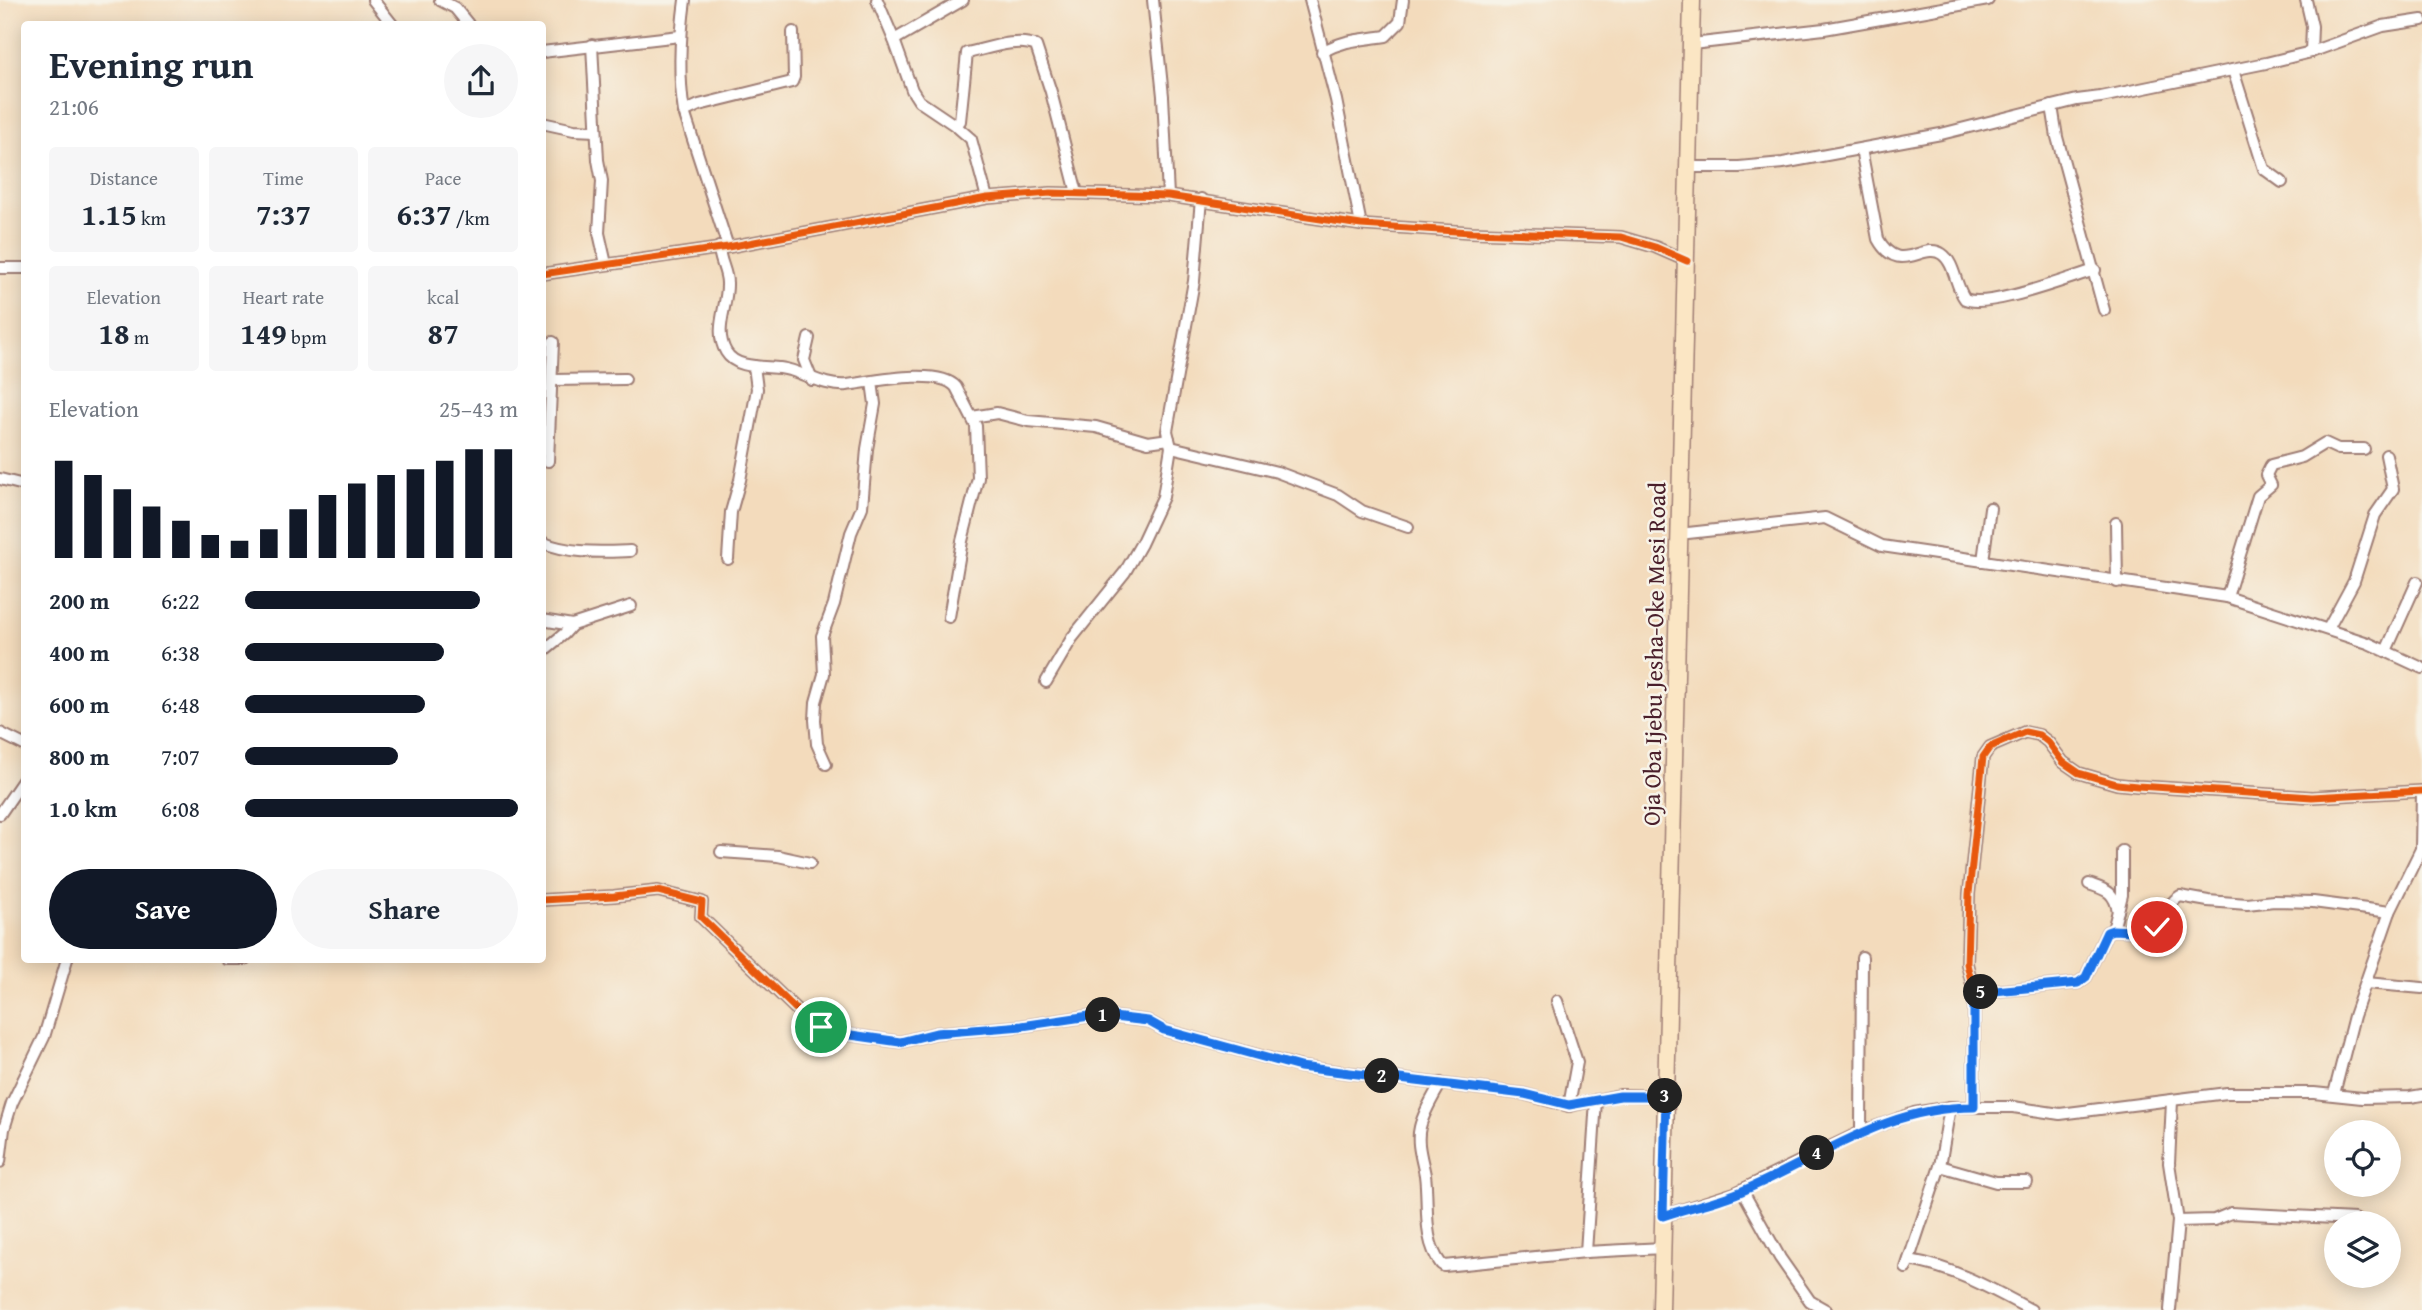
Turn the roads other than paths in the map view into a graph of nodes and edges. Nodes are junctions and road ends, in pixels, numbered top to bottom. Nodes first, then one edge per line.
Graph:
1 (373, 0) edge
2 (440, 0) edge
3 (687, 0) edge
4 (877, 0) edge
5 (963, 0) edge
6 (1153, 0) edge
7 (1310, 0) edge
8 (1403, 0) edge
9 (1692, 0) edge
10 (1984, 0) edge
11 (2306, 0) edge
12 (2422, 20) edge
13 (390, 21) edge
14 (466, 21) edge
15 (793, 32) dead end
16 (682, 36) junction
17 (894, 40) junction
18 (1692, 44) junction
19 (592, 45) junction
20 (546, 51) edge
21 (2311, 51) junction
22 (1322, 52) junction
23 (2233, 69) junction
24 (2052, 106) junction
25 (684, 112) junction
26 (546, 124) edge
27 (956, 126) junction
28 (596, 131) junction
29 (1861, 149) junction
30 (1688, 167) junction
31 (2281, 182) dead end
32 (1077, 193) junction
33 (1168, 196) junction
34 (987, 198) junction
35 (1201, 200) junction
36 (1361, 225) junction
37 (723, 247) junction
38 (1687, 261) junction
39 (606, 264) junction
40 (0, 268) edge
41 (21, 268) edge
42 (2095, 270) junction
43 (546, 273) edge
44 (2104, 310) dead end
45 (809, 338) dead end
46 (552, 342) dead end
47 (804, 360) junction
48 (754, 366) junction
49 (783, 369) junction
50 (625, 379) dead end
51 (552, 380) junction
52 (813, 380) junction
53 (872, 382) junction
54 (972, 417) junction
55 (1170, 443) junction
56 (2364, 449) dead end
57 (2386, 455) dead end
58 (548, 461) dead end
59 (0, 479) edge
60 (21, 484) edge
61 (1990, 508) dead end
62 (2116, 523) dead end
63 (1408, 527) dead end
64 (1679, 534) junction
65 (546, 544) edge
66 (630, 551) dead end
67 (728, 559) dead end
68 (1983, 561) junction
69 (2118, 582) junction
70 (2417, 582) dead end
71 (2227, 597) junction
72 (631, 606) dead end
73 (949, 617) dead end
74 (546, 621) edge
75 (572, 625) junction
76 (2328, 629) junction
77 (546, 649) edge
78 (2386, 651) junction
79 (2422, 668) edge
80 (1046, 682) dead end
81 (0, 733) edge
82 (21, 744) edge
83 (826, 764) dead end
84 (21, 783) edge
85 (2422, 791) edge
86 (0, 814) edge
87 (2122, 851) dead end
88 (721, 852) dead end
89 (810, 863) dead end
90 (2089, 884) dead end
91 (546, 900) edge
92 (2390, 912) junction
93 (2119, 914) junction
94 (2113, 930) junction
95 (1862, 957) dead end
96 (66, 963) edge
97 (2366, 983) junction
98 (2422, 988) edge
99 (1974, 993) junction
100 (1558, 1001) dead end
101 (1441, 1083) junction
102 (2334, 1094) junction
103 (2422, 1095) edge
104 (1666, 1096) junction
105 (1596, 1100) junction
106 (2172, 1101) junction
107 (1569, 1105) junction
108 (1950, 1107) junction
109 (1974, 1107) junction
110 (1861, 1132) junction
111 (0, 1162) edge
112 (1940, 1167) junction
113 (2027, 1182) dead end
114 (1742, 1190) junction
115 (1663, 1216) junction
116 (2324, 1218) edge
117 (2178, 1221) junction
118 (1663, 1248) junction
119 (1586, 1252) junction
120 (1661, 1310) edge
121 (1826, 1310) edge
122 (2031, 1310) edge
123 (2170, 1310) edge

1 - 13 street
2 - 14 street
3 - 16 street
4 - 17 street
5 - 17 street
6 - 33 street
7 - 22 street
8 - 22 street
9 - 18 main road, Oja Oba Ijebu Jesha-Oke Mesi Road
10 - 18 street
11 - 21 street
12 - 21 street
15 - 25 street
16 - 19 street
16 - 25 street
17 - 27 street
18 - 30 main road, Oja Oba Ijebu Jesha-Oke Mesi Road
19 - 20 street
19 - 28 street
21 - 23 street
22 - 36 street
23 - 24 street
23 - 31 street
24 - 29 street
24 - 42 street
25 - 37 street
26 - 28 street
27 - 32 street
27 - 34 street
28 - 39 street
29 - 30 street
29 - 42 street
30 - 38 main road, Oja Oba Ijebu Jesha-Oke Mesi Road
32 - 33 street
32 - 34 street
33 - 35 street
34 - 37 street
35 - 36 street
35 - 55 street
36 - 38 street
37 - 39 street
37 - 48 street
38 - 64 main road, Oja Oba Ijebu Jesha-Oke Mesi Road
39 - 43 street
40 - 41 street
42 - 44 street
45 - 47 street
46 - 51 street
47 - 49 street
47 - 52 street
48 - 49 street
48 - 67 street
49 - 52 street
50 - 51 street
51 - 58 street
52 - 53 street
53 - 54 street
53 - 83 street
54 - 55 street
54 - 73 street
55 - 63 street
55 - 80 street
56 - 71 street
57 - 76 street
59 - 60 street
61 - 68 street
62 - 69 street
64 - 68 street
64 - 104 main road, Oja Oba Ijebu Jesha-Oke Mesi Road
65 - 66 street
68 - 69 street
69 - 71 street
70 - 78 street
71 - 76 street
72 - 75 street
74 - 75 street
75 - 77 street
76 - 78 street
78 - 79 street
81 - 82 street
84 - 86 street
85 - 92 street
85 - 99 street
87 - 93 street
88 - 89 street
90 - 93 street
91 - 101 street
92 - 94 street
92 - 97 street
93 - 94 street
94 - 99 street
95 - 110 street
96 - 111 street
97 - 98 street
97 - 102 street
99 - 109 street
100 - 107 street
101 - 107 street
101 - 119 street
102 - 103 street
102 - 106 street
104 - 105 street
104 - 115 main road, Oja Oba Ijebu Jesha-Oke Mesi Road
105 - 107 street
105 - 119 street
106 - 109 street
106 - 117 street
108 - 109 street
108 - 110 street
108 - 112 street
110 - 114 street
112 - 113 street
112 - 122 street
114 - 115 street
114 - 121 street
115 - 118 main road, Oja Oba Ijebu Jesha-Oke Mesi Road
116 - 117 street
117 - 123 street
118 - 119 street
118 - 120 main road, Oja Oba Ijebu Jesha-Oke Mesi Road

